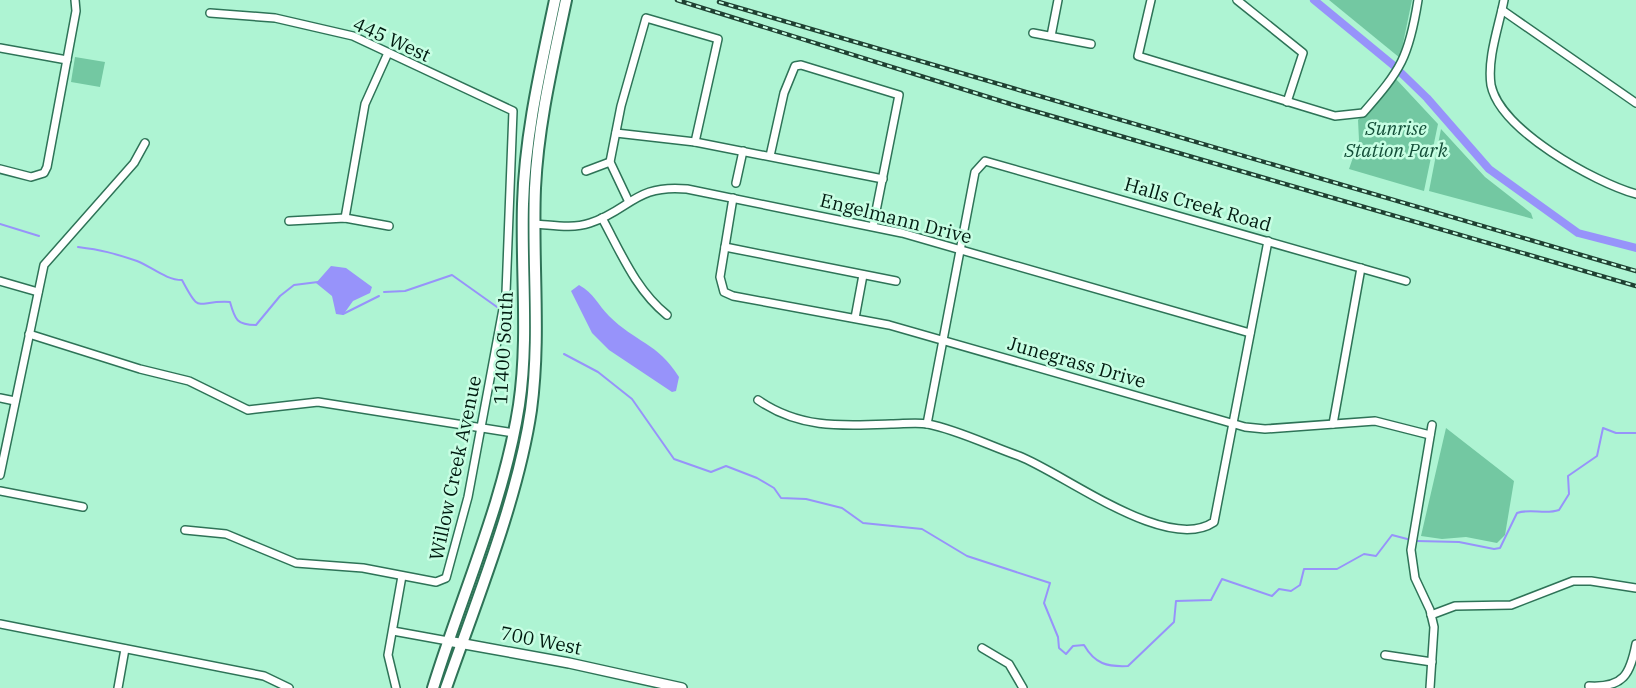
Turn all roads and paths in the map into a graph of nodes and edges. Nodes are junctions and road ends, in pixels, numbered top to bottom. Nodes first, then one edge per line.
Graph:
1 (75, 0) edge
2 (555, 0) edge
3 (566, 0) edge
4 (1058, 0) edge
5 (1151, 0) edge
6 (1237, 0) edge
7 (1418, 0) edge
8 (1504, 0) edge
9 (1502, 10) junction
10 (210, 13) dead end
11 (1033, 33) dead end
12 (1051, 36) junction
13 (1091, 44) dead end
14 (0, 48) edge
15 (388, 53) junction
16 (67, 60) junction
17 (1287, 102) junction
18 (1636, 103) edge
19 (513, 111) joint
20 (616, 133) junction
21 (695, 142) junction
22 (145, 144) dead end
23 (743, 151) junction
24 (526, 152) junction
25 (770, 156) junction
26 (610, 162) junction
27 (0, 169) edge
28 (586, 171) dead end
29 (883, 178) junction
30 (736, 183) dead end
31 (1636, 194) edge
32 (733, 198) junction
33 (628, 200) junction
34 (345, 218) junction
35 (602, 218) junction
36 (289, 221) dead end
37 (535, 224) junction
38 (389, 226) dead end
39 (873, 226) junction
40 (1268, 241) junction
41 (725, 247) junction
42 (960, 250) junction
43 (1361, 268) junction
44 (863, 275) junction
45 (0, 281) edge
46 (896, 281) dead end
47 (1406, 281) dead end
48 (38, 292) junction
49 (667, 315) dead end
50 (855, 318) junction
51 (1251, 332) junction
52 (29, 334) junction
53 (943, 340) junction
54 (0, 398) edge
55 (758, 400) dead end
56 (15, 401) junction
57 (1233, 423) junction
58 (927, 424) junction
59 (1333, 424) junction
60 (1432, 425) dead end
61 (481, 427) junction
62 (514, 433) junction
63 (1430, 435) junction
64 (0, 475) edge
65 (0, 491) edge
66 (83, 507) dead end
67 (185, 530) dead end
68 (402, 576) junction
69 (1636, 588) edge
70 (1432, 615) junction
71 (0, 624) edge
72 (393, 631) junction
73 (448, 641) junction
74 (461, 643) junction
75 (1636, 643) edge
76 (982, 648) dead end
77 (125, 649) junction
78 (1385, 655) dead end
79 (1432, 662) junction
80 (1589, 686) dead end
81 (118, 688) edge
82 (289, 688) edge
83 (396, 688) edge
84 (433, 688) edge
85 (446, 688) edge
86 (681, 688) edge
87 (1023, 688) edge
88 (1430, 688) edge

1 - 16 street
2 - 24 main road, 11400 South
3 - 37 main road, 11400 South
4 - 12 street
5 - 17 street
6 - 17 street
7 - 17 street
8 - 9 street
9 - 18 street
9 - 31 street
10 - 15 street, 445 West
11 - 12 street
12 - 13 street
14 - 16 street
15 - 19 street, 445 West
15 - 34 street
16 - 27 street
19 - 61 street, Willow Creek Avenue
20 - 21 street
20 - 21 street
20 - 26 street
21 - 23 street
22 - 48 street
23 - 25 street
23 - 30 street
24 - 37 main road
24 - 62 main road, 11400 South
25 - 29 street
25 - 29 street
26 - 28 street
26 - 33 street
29 - 39 street
32 - 33 street, Engelmann Drive
32 - 39 street, Engelmann Drive
32 - 41 street
33 - 35 street, Engelmann Drive
34 - 36 street
34 - 38 street
35 - 37 street, Engelmann Drive
35 - 49 street
37 - 74 main road, 11400 South
39 - 42 street, Engelmann Drive
40 - 42 street, Halls Creek Road
40 - 43 street, Halls Creek Road
40 - 51 street
41 - 44 street
41 - 50 street, Junegrass Drive
42 - 51 street, Engelmann Drive
42 - 53 street
43 - 47 street, Halls Creek Road
43 - 59 street
44 - 46 street
44 - 50 street
45 - 48 street
48 - 52 street
50 - 53 street, Junegrass Drive
51 - 57 street
52 - 56 street
52 - 61 street
53 - 57 street, Junegrass Drive
53 - 58 street
54 - 56 street
55 - 58 street
56 - 64 street
57 - 58 street
57 - 59 street, Junegrass Drive
59 - 63 street, Junegrass Drive
60 - 63 street
61 - 62 street
61 - 68 street, Willow Creek Avenue
62 - 73 main road, 11400 South
63 - 70 street
65 - 66 street
67 - 68 street
68 - 72 street
69 - 70 street
70 - 79 street
71 - 77 street
72 - 73 street, 700 West
72 - 83 street
73 - 74 street, 700 West
73 - 84 main road, 11400 South
74 - 85 main road, 11400 South
74 - 86 street, 700 West
75 - 80 street
76 - 87 street
77 - 81 street
77 - 82 street
78 - 79 street
79 - 88 street

